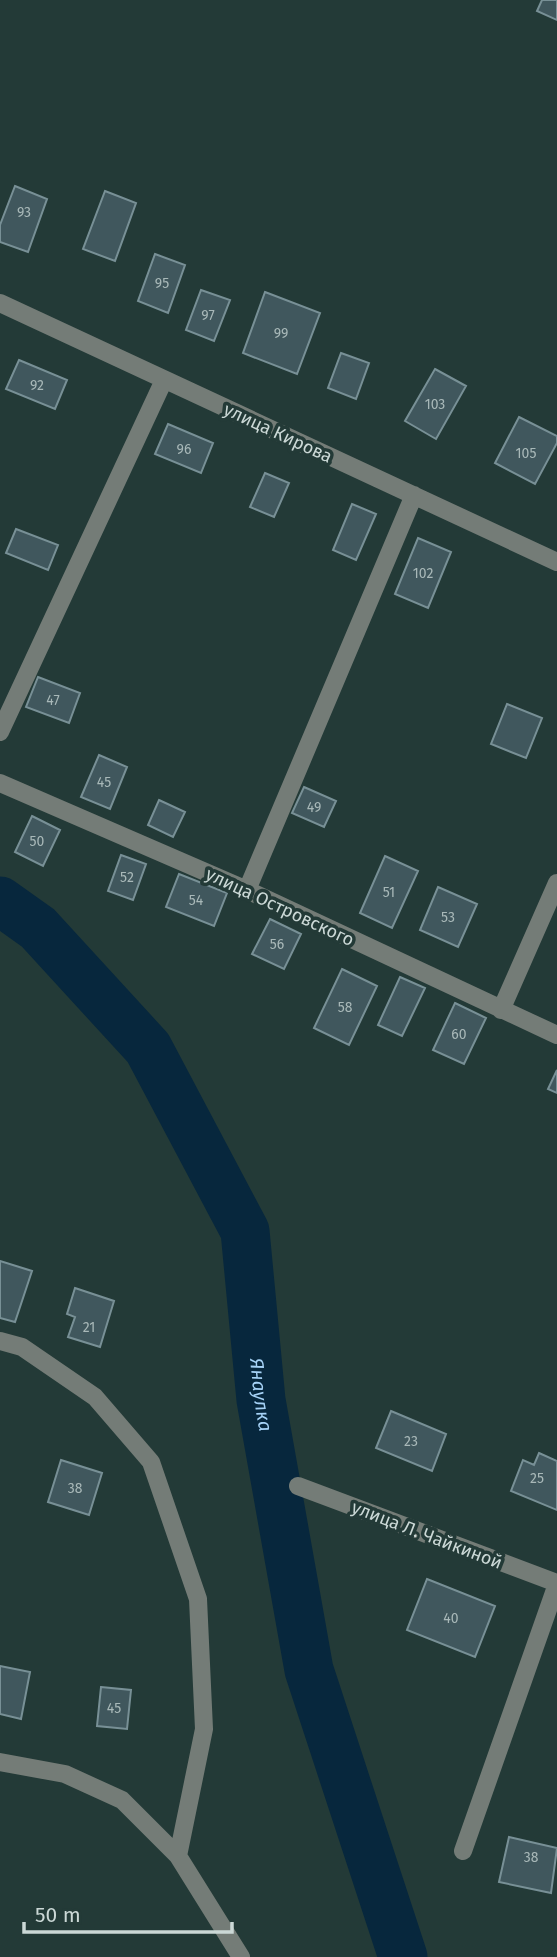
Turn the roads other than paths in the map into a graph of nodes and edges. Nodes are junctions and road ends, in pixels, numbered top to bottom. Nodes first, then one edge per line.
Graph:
1 (0, 303) edge
2 (164, 380) junction
3 (414, 495) junction
4 (557, 562) edge
5 (0, 732) edge
6 (0, 783) edge
7 (557, 883) edge
8 (247, 890) junction
9 (502, 1010) junction
10 (557, 1035) edge
11 (0, 1341) edge
12 (298, 1486) dead end
13 (557, 1584) edge
14 (0, 1762) edge
15 (463, 1851) dead end
16 (178, 1856) junction
17 (241, 1957) edge

1 - 2 street, улица Кирова
2 - 3 street, улица Кирова
2 - 5 street
3 - 4 street, улица Кирова
3 - 8 street
6 - 8 street, улица Островского
7 - 9 street
8 - 9 street, улица Островского
9 - 10 street, улица Островского
11 - 16 street
12 - 13 street, улица Л. Чайкиной
13 - 15 street
14 - 16 street
16 - 17 street

